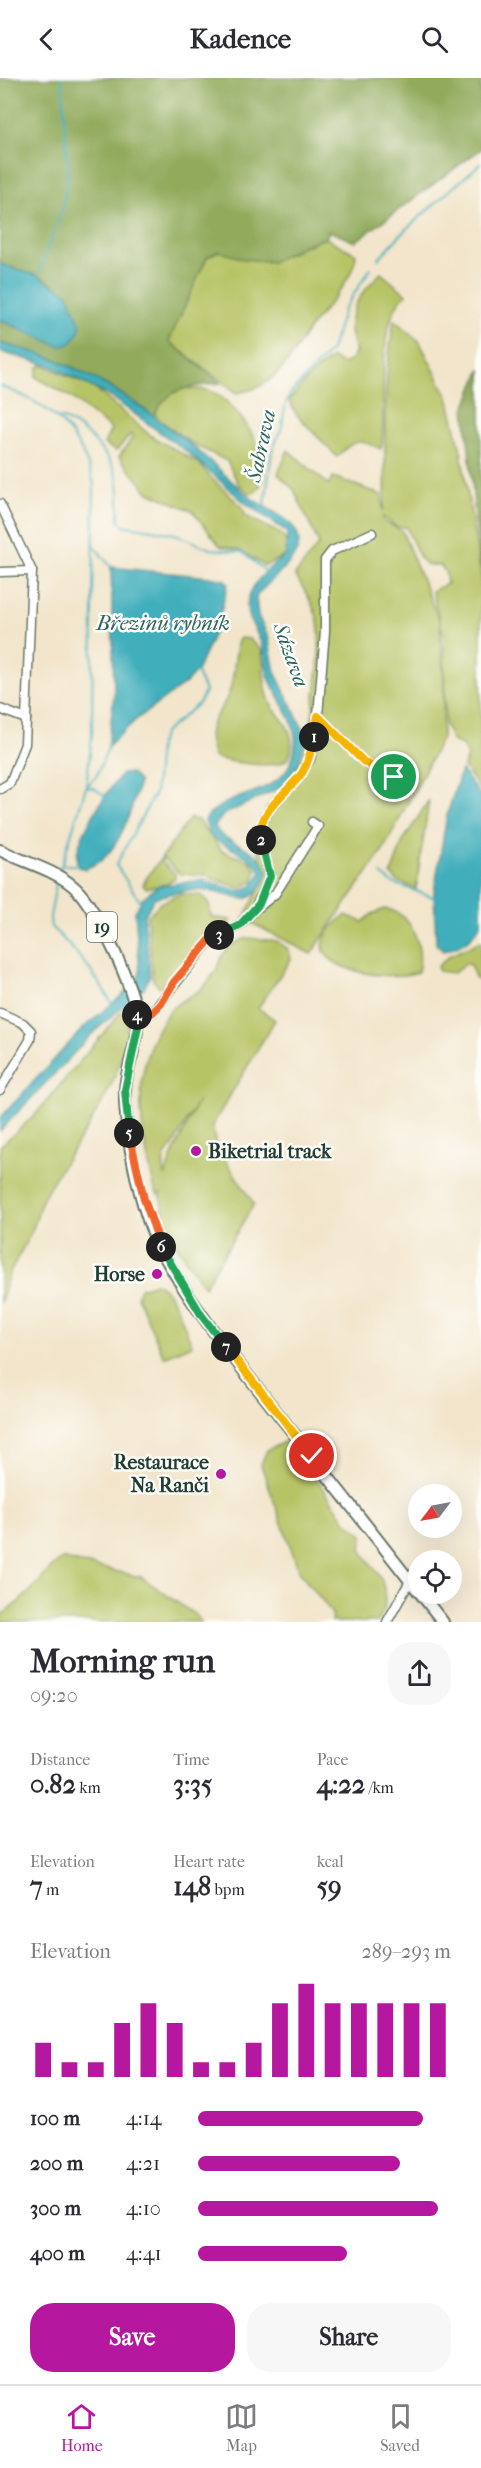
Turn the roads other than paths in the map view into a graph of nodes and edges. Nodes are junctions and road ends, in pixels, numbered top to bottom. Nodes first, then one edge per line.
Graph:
1 (0, 504) edge
2 (372, 532) dead end
3 (32, 571) junction
4 (0, 572) edge
5 (0, 709) edge
6 (318, 716) junction
7 (26, 719) junction
8 (394, 777) dead end
9 (0, 789) edge
10 (312, 822) dead end
11 (0, 850) edge
12 (254, 911) junction
13 (0, 1013) edge
14 (137, 1015) junction
15 (0, 1090) edge
16 (408, 1578) edge
17 (408, 1585) edge
18 (429, 1604) edge
19 (387, 1622) edge
20 (443, 1622) edge

1 - 3 street
2 - 6 street
3 - 4 street
3 - 7 street
5 - 7 street
6 - 8 street
6 - 12 street
7 - 9 street
10 - 12 street
11 - 14 main road, 19
12 - 14 street
13 - 15 street
14 - 16 main road, 19
17 - 19 street
18 - 20 main road, 19

